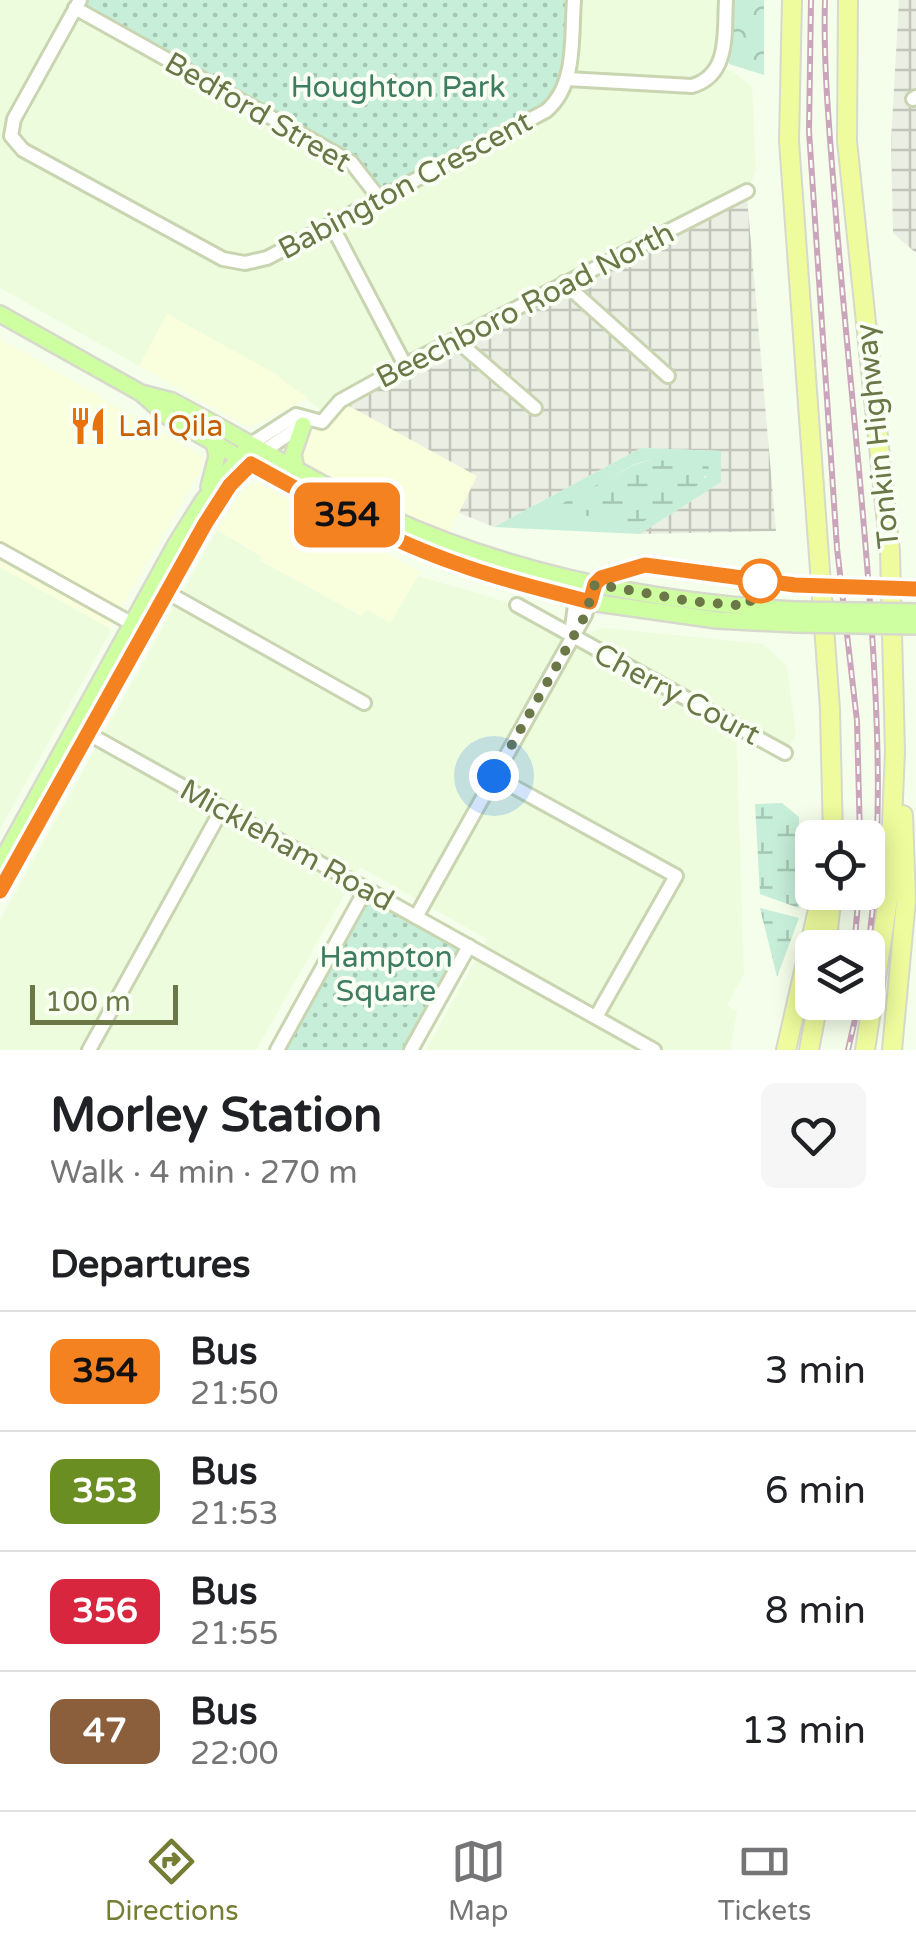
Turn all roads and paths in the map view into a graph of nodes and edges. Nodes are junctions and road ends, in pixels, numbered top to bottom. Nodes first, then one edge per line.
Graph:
1 (574, 0) edge
2 (726, 0) edge
3 (792, 0) edge
4 (848, 0) edge
5 (77, 4) edge
6 (567, 79) junction
7 (6, 138) edge
8 (747, 191) dead end
9 (379, 198) junction
10 (331, 224) junction
11 (564, 283) junction
12 (0, 314) edge
13 (456, 340) junction
14 (405, 365) junction
15 (668, 376) dead end
16 (141, 392) junction
17 (535, 408) dead end
18 (306, 421) junction
19 (214, 442) junction
20 (251, 454) junction
21 (296, 470) junction
22 (206, 496) junction
23 (0, 550) edge
24 (587, 582) junction
25 (160, 588) junction
26 (583, 600) junction
27 (517, 605) dead end
28 (916, 612) edge
29 (795, 617) junction
30 (916, 626) edge
31 (138, 627) junction
32 (571, 637) junction
33 (364, 703) dead end
34 (894, 715) junction
35 (82, 730) junction
36 (786, 753) dead end
37 (494, 776) junction
38 (222, 808) junction
39 (833, 820) edge
40 (0, 864) edge
41 (366, 889) junction
42 (0, 892) edge
43 (818, 910) edge
44 (416, 917) junction
45 (469, 946) junction
46 (596, 1017) junction
47 (815, 1020) edge
48 (90, 1050) edge
49 (277, 1050) edge
50 (410, 1050) edge
51 (654, 1050) edge
52 (786, 1050) edge
53 (809, 1050) edge
54 (864, 1050) edge
55 (892, 1050) edge

1 - 6 street
2 - 6 street
3 - 39 highway
4 - 34 highway, Tonkin Highway
5 - 7 street, Babington Crescent
5 - 9 street, Bedford Street
6 - 9 street, Babington Crescent
7 - 10 street, Babington Crescent
8 - 11 street, Beechboro Road North
9 - 10 street, Babington Crescent
10 - 14 street
11 - 13 street, Beechboro Road North
11 - 15 street
12 - 16 main road
13 - 14 street, Beechboro Road North
13 - 17 street
14 - 18 street, Beechboro Road North
16 - 19 main road
16 - 20 main road
18 - 20 street, Beechboro Road North
18 - 21 main road
19 - 20 main road
19 - 22 main road
20 - 21 main road
20 - 22 main road, Beechboro Road North
20 - 25 main road, Beechboro Road North
20 - 26 main road
21 - 24 main road
22 - 25 main road, Beechboro Road North
23 - 31 street
24 - 26 street
24 - 29 main road
25 - 31 main road, Beechboro Road North
25 - 33 street
26 - 29 main road
26 - 32 street
27 - 32 street, Cherry Court
28 - 29 main road, bridge
29 - 30 main road, bridge
31 - 35 main road, Beechboro Road North
32 - 36 street, Cherry Court
32 - 37 street
34 - 54 highway, Tonkin Highway
34 - 55 highway
35 - 38 street, Mickleham Road
35 - 40 main road, Beechboro Road North
35 - 42 main road, Beechboro Road North
37 - 44 street
37 - 46 street
38 - 41 street, Mickleham Road
38 - 48 street
41 - 44 street, Mickleham Road
41 - 49 street
43 - 52 highway
44 - 45 street, Mickleham Road
45 - 46 street, Mickleham Road
45 - 50 street
46 - 51 street, Mickleham Road
47 - 53 highway

